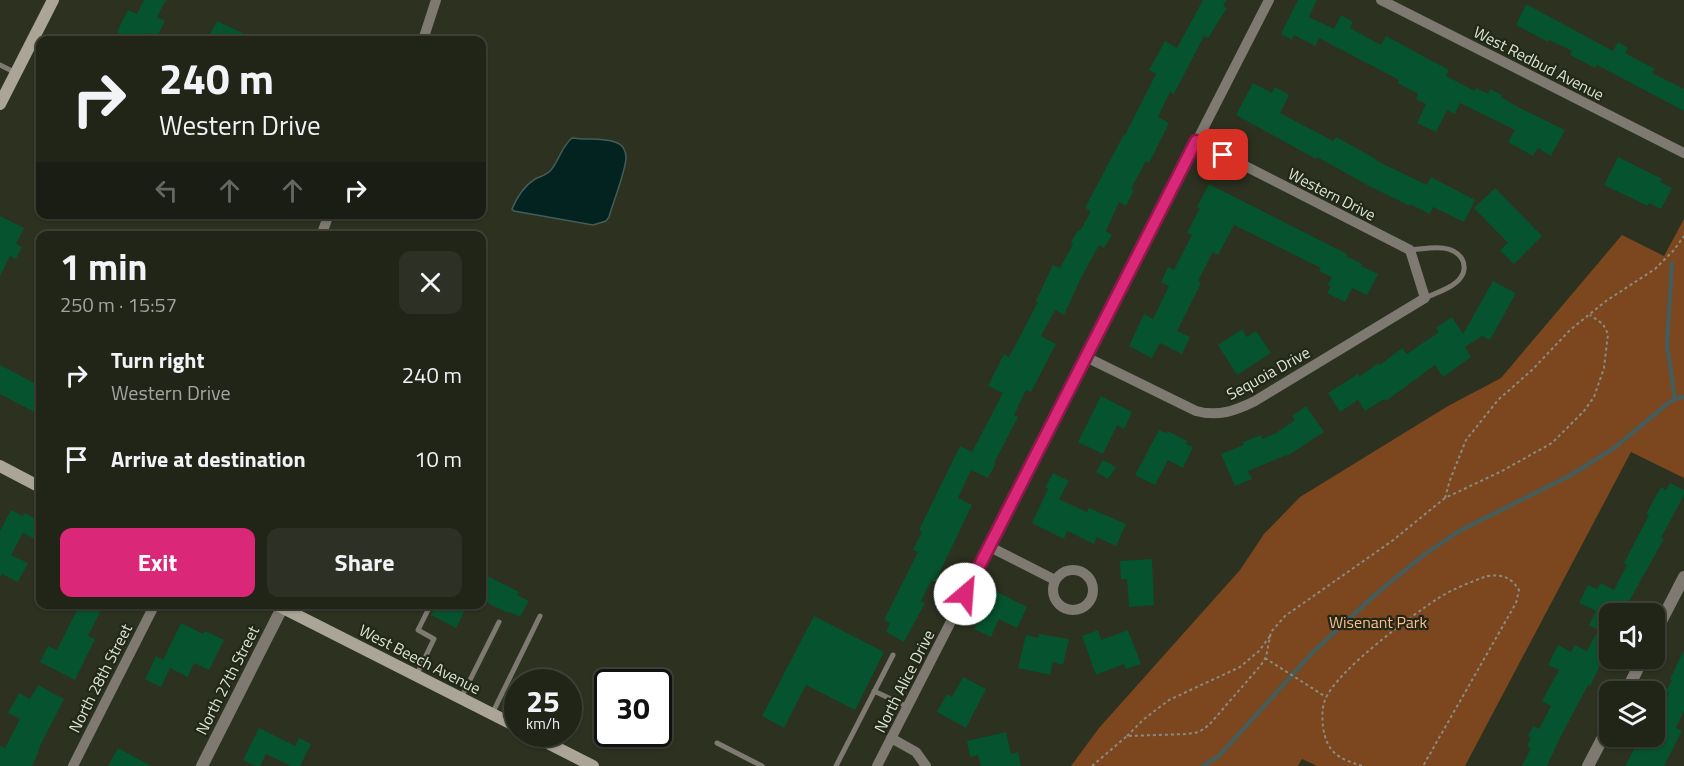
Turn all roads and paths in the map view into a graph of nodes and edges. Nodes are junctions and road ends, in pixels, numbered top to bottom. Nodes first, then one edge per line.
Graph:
1 (53, 0) edge
2 (1269, 0) edge
3 (1381, 0) edge
4 (437, 1) edge
5 (424, 36) edge
6 (0, 65) edge
7 (16, 73) junction
8 (0, 104) edge
9 (1196, 141) junction
10 (1684, 153) edge
11 (1684, 236) edge
12 (1410, 250) junction
13 (1425, 298) junction
14 (1590, 315) junction
15 (1086, 357) junction
16 (0, 466) edge
17 (36, 485) edge
18 (1445, 498) junction
19 (990, 547) junction
20 (1684, 577) edge
21 (1055, 580) dead end
22 (152, 609) edge
23 (279, 609) edge
24 (286, 609) edge
25 (428, 609) edge
26 (1665, 614) edge
27 (540, 616) dead end
28 (499, 622) dead end
29 (1270, 634) junction
30 (893, 655) dead end
31 (1265, 658) junction
32 (416, 676) junction
33 (874, 691) junction
34 (1326, 697) junction
35 (461, 698) junction
36 (908, 707) junction
37 (492, 714) junction
38 (504, 720) edge
39 (1127, 736) junction
40 (891, 738) junction
41 (717, 743) dead end
42 (1599, 744) edge
43 (556, 747) edge
44 (73, 766) edge
45 (202, 766) edge
46 (593, 766) edge
47 (762, 766) edge
48 (836, 766) edge
49 (877, 766) edge
50 (926, 766) edge
51 (1092, 766) edge
52 (1362, 766) edge
53 (1423, 766) edge
54 (1588, 766) edge

1 - 7 main road
2 - 9 street, North Alice Drive
3 - 10 street, West Redbud Avenue
4 - 5 street
6 - 7 lane
7 - 8 main road
9 - 12 street, Western Drive
9 - 15 street, North Alice Drive
11 - 14 path
12 - 13 street
12 - 13 lane
13 - 15 street, Sequoia Drive
14 - 18 path
14 - 18 path
15 - 19 street, North Alice Drive
16 - 17 main road
18 - 29 path
19 - 21 street
19 - 36 street, North Alice Drive
20 - 26 street
22 - 44 street, North 28th Street
23 - 45 street, North 27th Street
24 - 32 main road, West Beech Avenue
25 - 32 lane
27 - 37 lane
28 - 35 lane
29 - 31 path
29 - 39 path
30 - 33 lane
31 - 34 path
31 - 39 path
32 - 35 main road, West Beech Avenue
33 - 36 lane
33 - 48 lane
34 - 52 path
34 - 53 path
35 - 37 main road, West Beech Avenue
36 - 40 street, North Alice Drive
37 - 38 main road, West Beech Avenue
39 - 51 path
40 - 49 street, North Alice Drive
40 - 50 street
41 - 47 lane
42 - 54 street
43 - 46 main road

